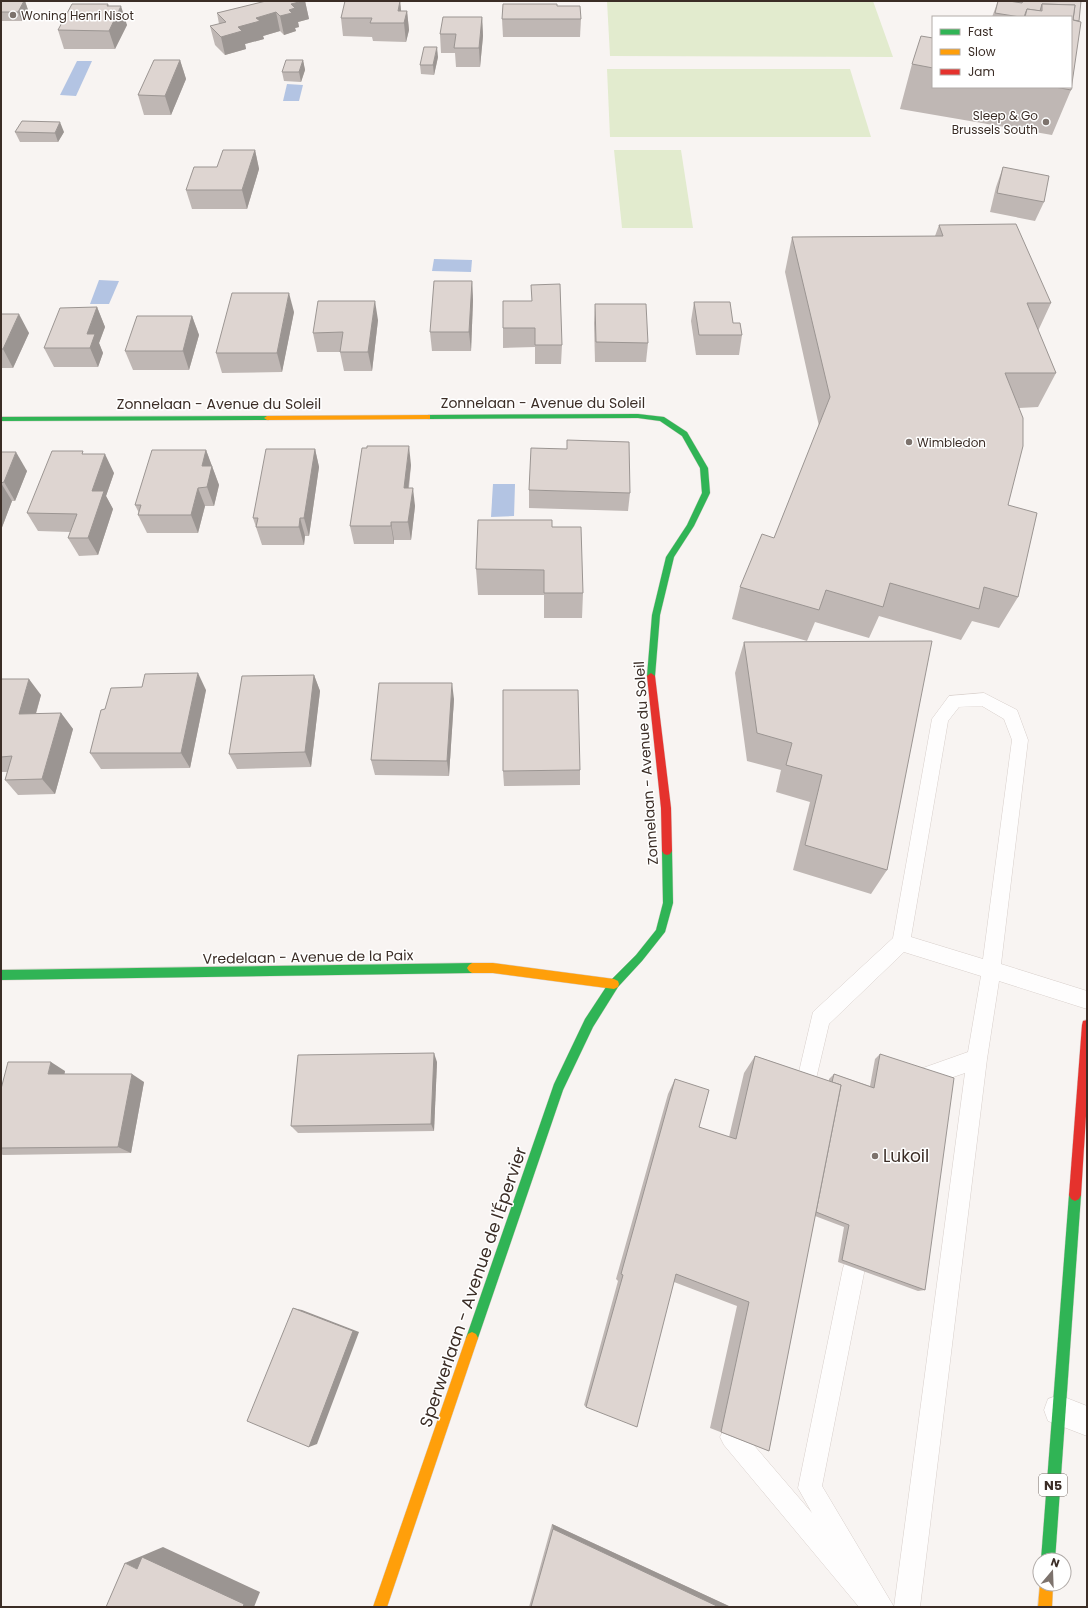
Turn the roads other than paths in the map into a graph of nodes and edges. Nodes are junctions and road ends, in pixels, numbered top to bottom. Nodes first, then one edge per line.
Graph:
1 (1, 418) edge
2 (900, 942) junction
3 (991, 970) junction
4 (1, 975) edge
5 (614, 984) junction
6 (1087, 1000) edge
7 (1087, 1025) edge
8 (977, 1059) junction
9 (927, 1076) edge
10 (804, 1093) edge
11 (854, 1268) edge
12 (1059, 1410) junction
13 (1087, 1421) edge
14 (732, 1437) edge
15 (1049, 1552) edge
16 (1046, 1592) edge
17 (380, 1607) edge
18 (874, 1607) edge
19 (882, 1607) edge
20 (907, 1607) edge
21 (1045, 1607) edge

1 - 5 street, Zonnelaan - Avenue du Soleil
2 - 3 lane
2 - 3 lane
2 - 10 lane
3 - 6 lane
3 - 8 lane
4 - 5 street, Vredelaan - Avenue de la Paix
5 - 17 street, Sperwerlaan - Avenue de l'Épervier
7 - 12 street, N5
8 - 9 lane
8 - 20 lane
11 - 19 lane
12 - 13 street
12 - 15 street, N5
14 - 18 lane
16 - 21 street

